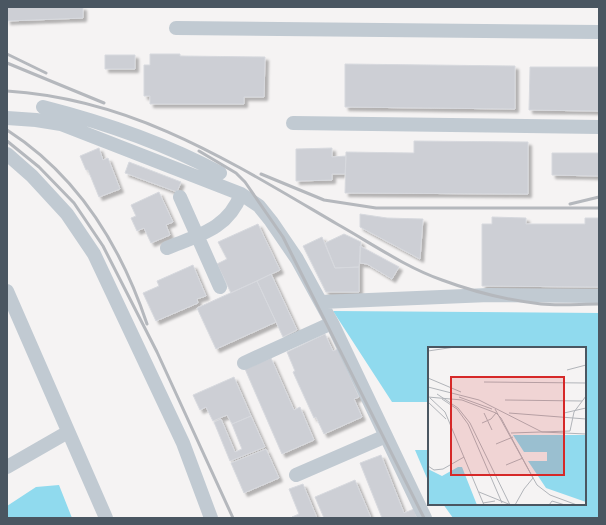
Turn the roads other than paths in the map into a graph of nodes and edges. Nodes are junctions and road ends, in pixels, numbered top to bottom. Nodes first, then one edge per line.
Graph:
1 (176, 28) dead end
2 (599, 32) edge
3 (43, 108) dead end
4 (7, 118) edge
5 (293, 123) dead end
6 (599, 127) edge
7 (148, 138) junction
8 (7, 154) edge
9 (142, 155) junction
10 (220, 173) dead end
11 (241, 194) junction
12 (180, 197) dead end
13 (198, 235) junction
14 (167, 248) dead end
15 (220, 286) dead end
16 (7, 291) edge
17 (599, 296) edge
18 (321, 302) junction
19 (332, 323) junction
20 (244, 363) dead end
21 (68, 432) junction
22 (386, 436) junction
23 (7, 467) edge
24 (296, 475) dead end
25 (106, 518) edge
26 (211, 518) edge
27 (425, 518) edge

1 - 2 lane
3 - 7 lane
4 - 9 lane
5 - 6 lane
7 - 9 lane
7 - 10 lane
8 - 26 lane
9 - 11 lane
11 - 13 lane
11 - 18 lane
12 - 13 lane
13 - 14 lane
13 - 15 lane
16 - 21 lane
17 - 18 lane
18 - 19 lane
19 - 20 lane
19 - 22 lane
21 - 23 lane
21 - 25 lane
22 - 24 lane
22 - 27 lane

